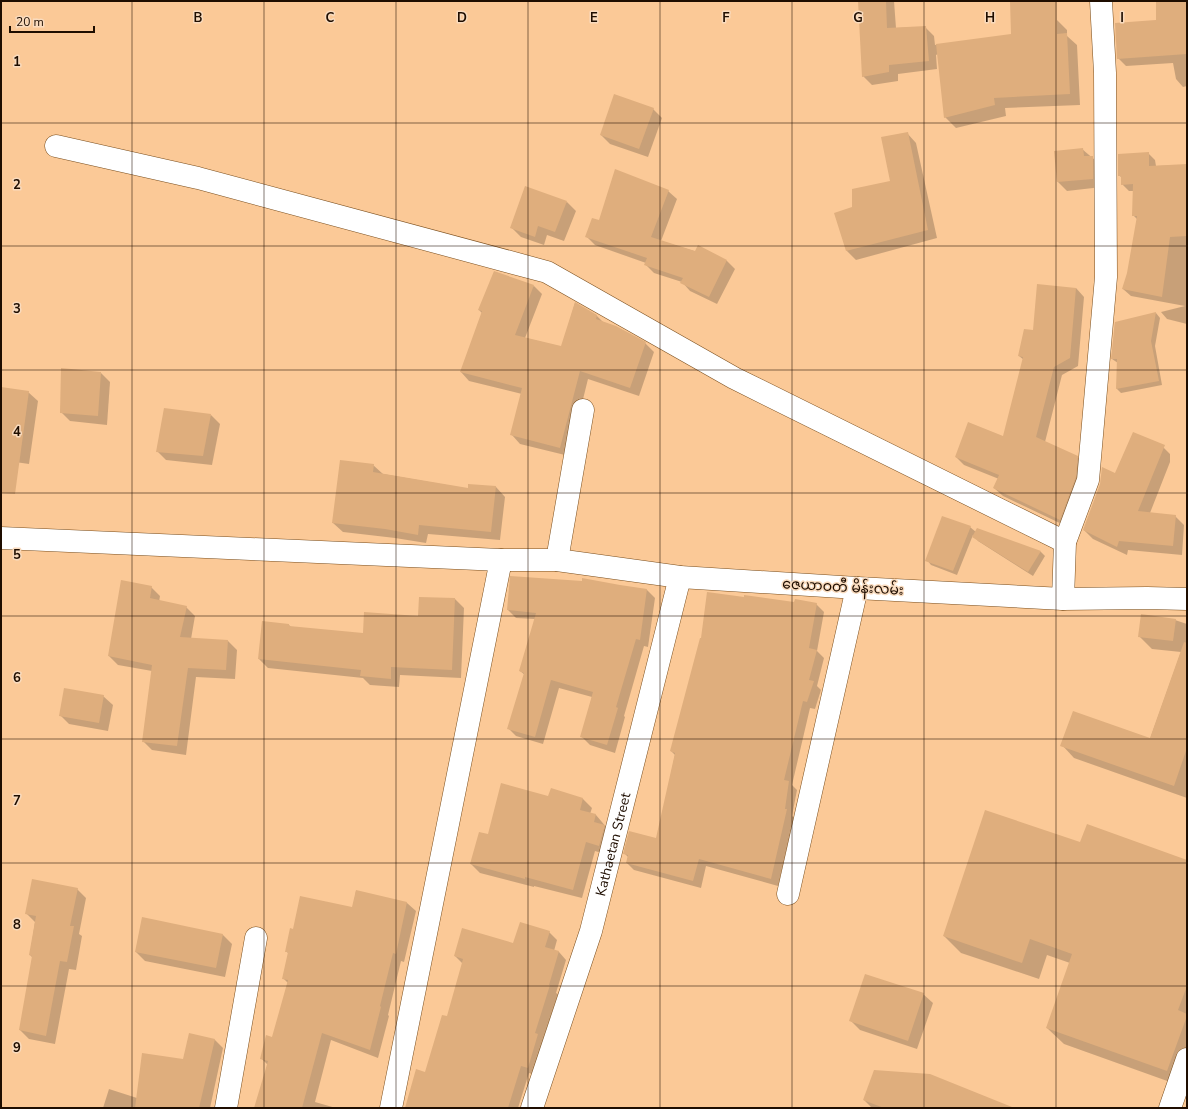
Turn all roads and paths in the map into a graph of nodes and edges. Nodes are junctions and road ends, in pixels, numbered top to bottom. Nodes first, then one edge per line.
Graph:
1 (1101, 1) edge
2 (56, 146) dead end
3 (583, 410) dead end
4 (1, 538) edge
5 (1065, 542) junction
6 (501, 560) junction
7 (557, 560) junction
8 (680, 578) junction
9 (857, 588) junction
10 (1063, 599) junction
11 (1187, 599) edge
12 (788, 894) dead end
13 (256, 938) dead end
14 (1187, 1059) edge
15 (226, 1108) edge
16 (391, 1108) edge
17 (532, 1108) edge
18 (1170, 1108) edge

1 - 5 street
2 - 5 street
3 - 7 street
4 - 6 street, ဇေယာဝတီ မိန်းလမ်း
5 - 10 street
6 - 7 street, ဇေယာဝတီ မိန်းလမ်း
6 - 16 street
7 - 8 street, ဇေယာဝတီ မိန်းလမ်း
8 - 9 street, ဇေယာဝတီ မိန်းလမ်း
8 - 17 street, Kathaetan Street
9 - 10 street, ဇေယာဝတီ မိန်းလမ်း
9 - 12 street
10 - 11 street, ဇေယာဝတီ မိန်းလမ်း
13 - 15 street
14 - 18 street

